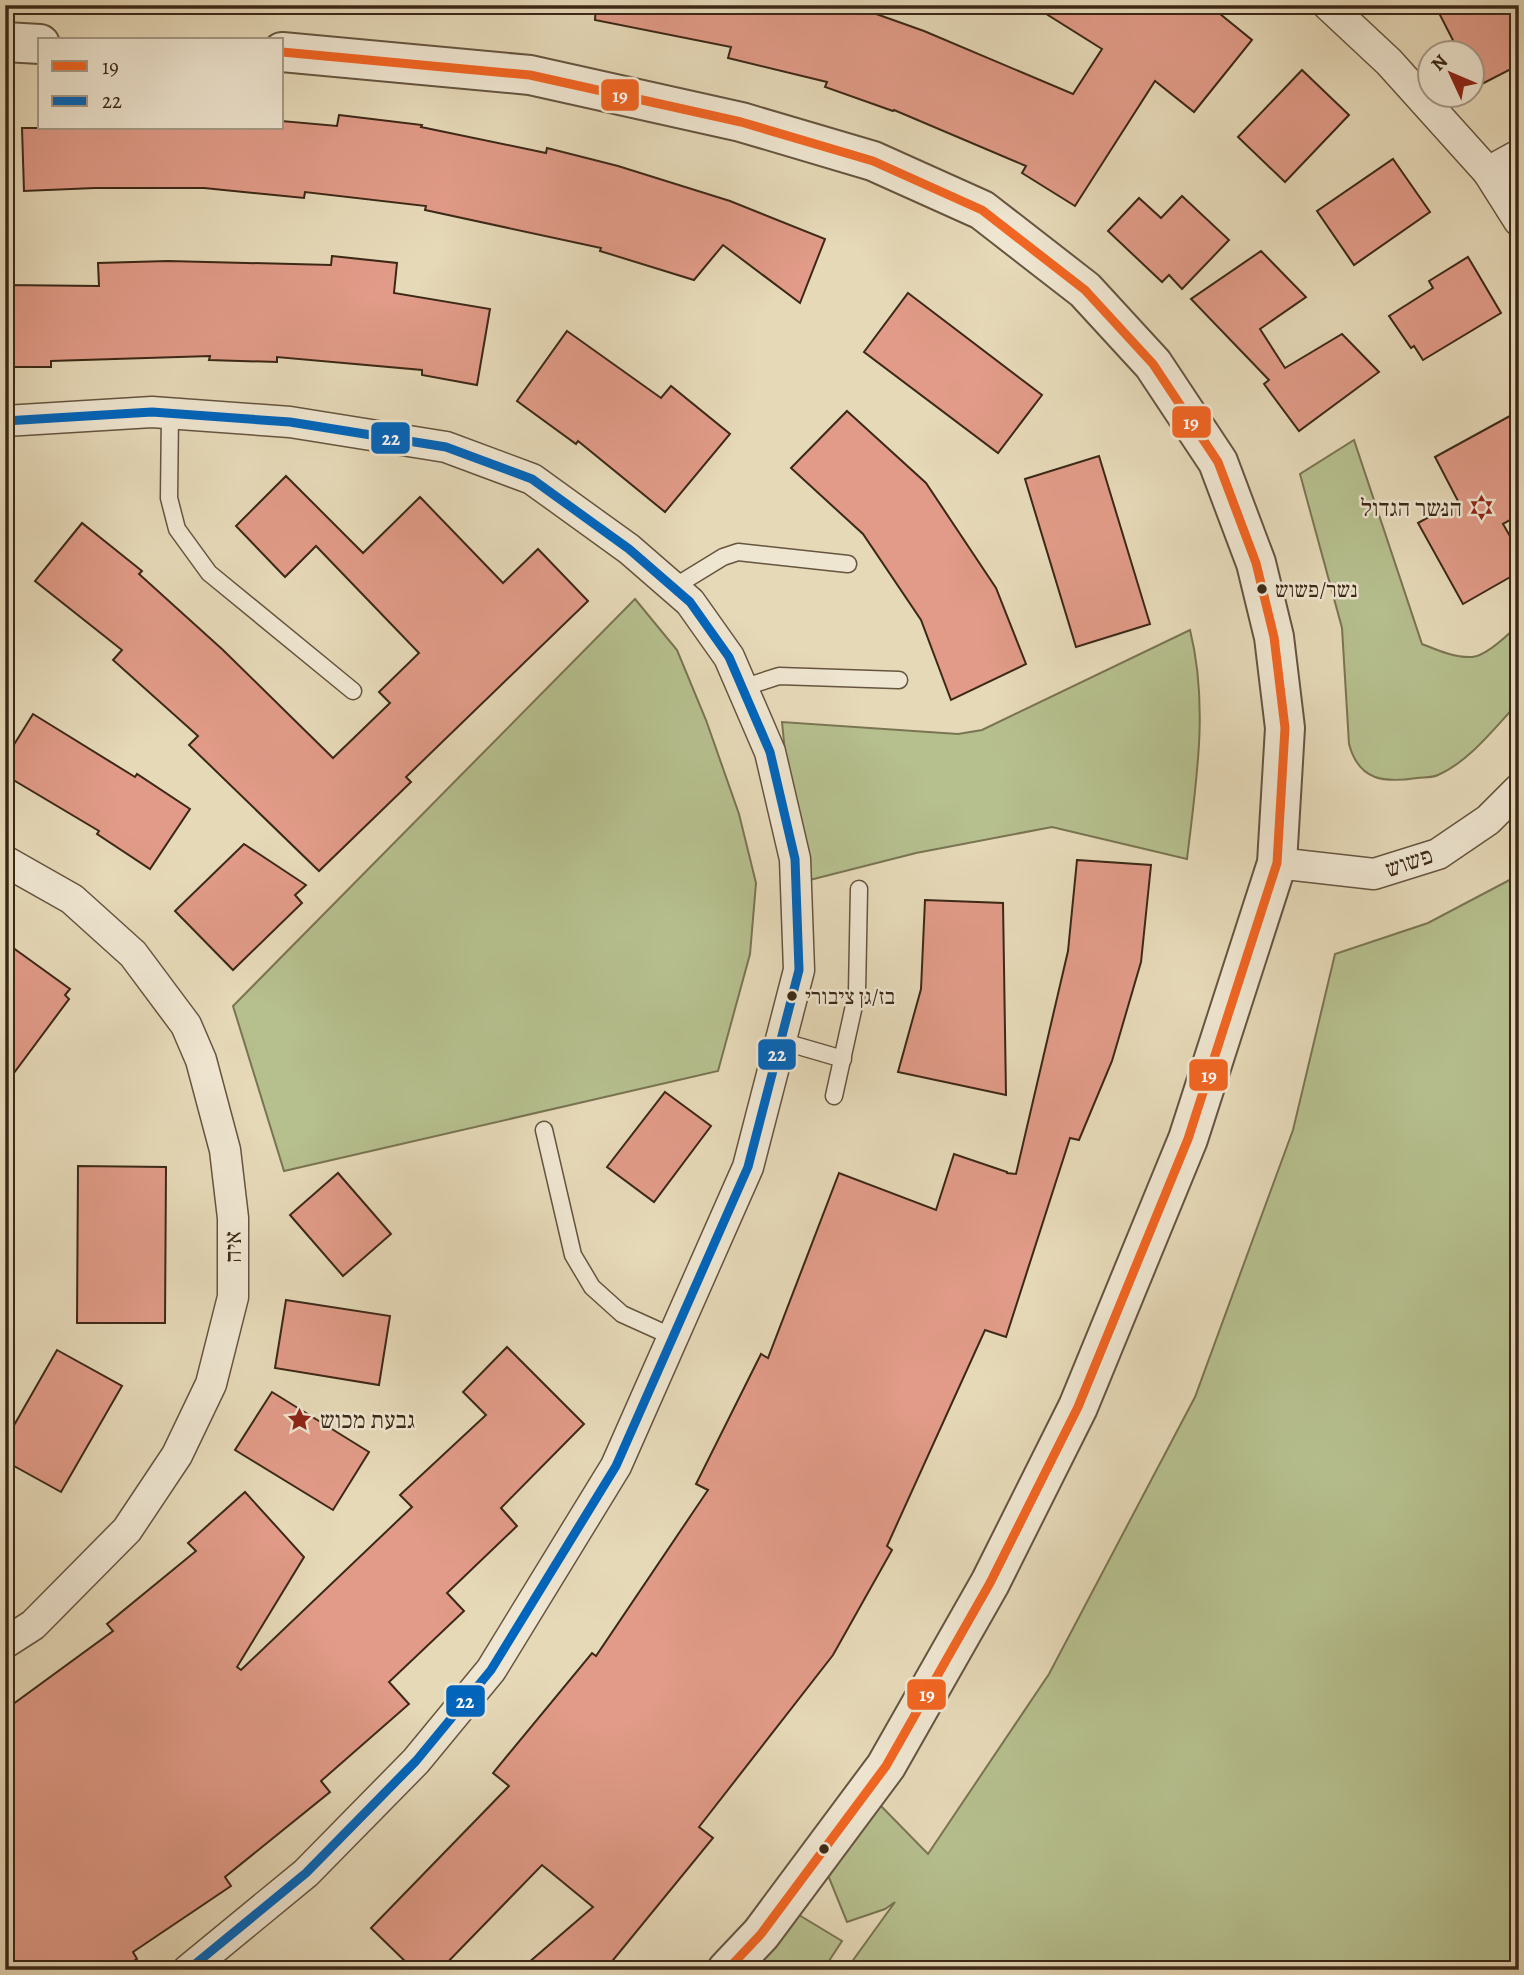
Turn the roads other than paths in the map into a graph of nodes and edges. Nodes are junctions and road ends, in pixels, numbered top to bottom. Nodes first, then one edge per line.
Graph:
1 (1328, 5) edge
2 (5, 43) edge
3 (38, 44) edge
4 (284, 52) edge
5 (1519, 155) edge
6 (1488, 172) junction
7 (1519, 220) edge
8 (170, 414) junction
9 (5, 421) edge
10 (848, 564) dead end
11 (674, 587) junction
12 (899, 680) dead end
13 (742, 688) junction
14 (353, 691) dead end
15 (1519, 789) edge
16 (5, 861) edge
17 (1277, 863) junction
18 (859, 889) dead end
19 (781, 1041) junction
20 (843, 1059) junction
21 (834, 1096) dead end
22 (544, 1130) dead end
23 (673, 1337) junction
24 (5, 1643) edge
25 (188, 1970) edge
26 (727, 1970) edge

1 - 6 street
2 - 3 street
4 - 17 street
5 - 6 street
6 - 7 street
8 - 9 street
8 - 11 street
8 - 14 lane
10 - 11 lane
11 - 13 street
12 - 13 lane
13 - 19 street
15 - 17 street, פשוש
16 - 24 street, איה
17 - 26 street
18 - 20 lane
19 - 20 lane
19 - 23 street
20 - 21 lane
22 - 23 lane
23 - 25 street

